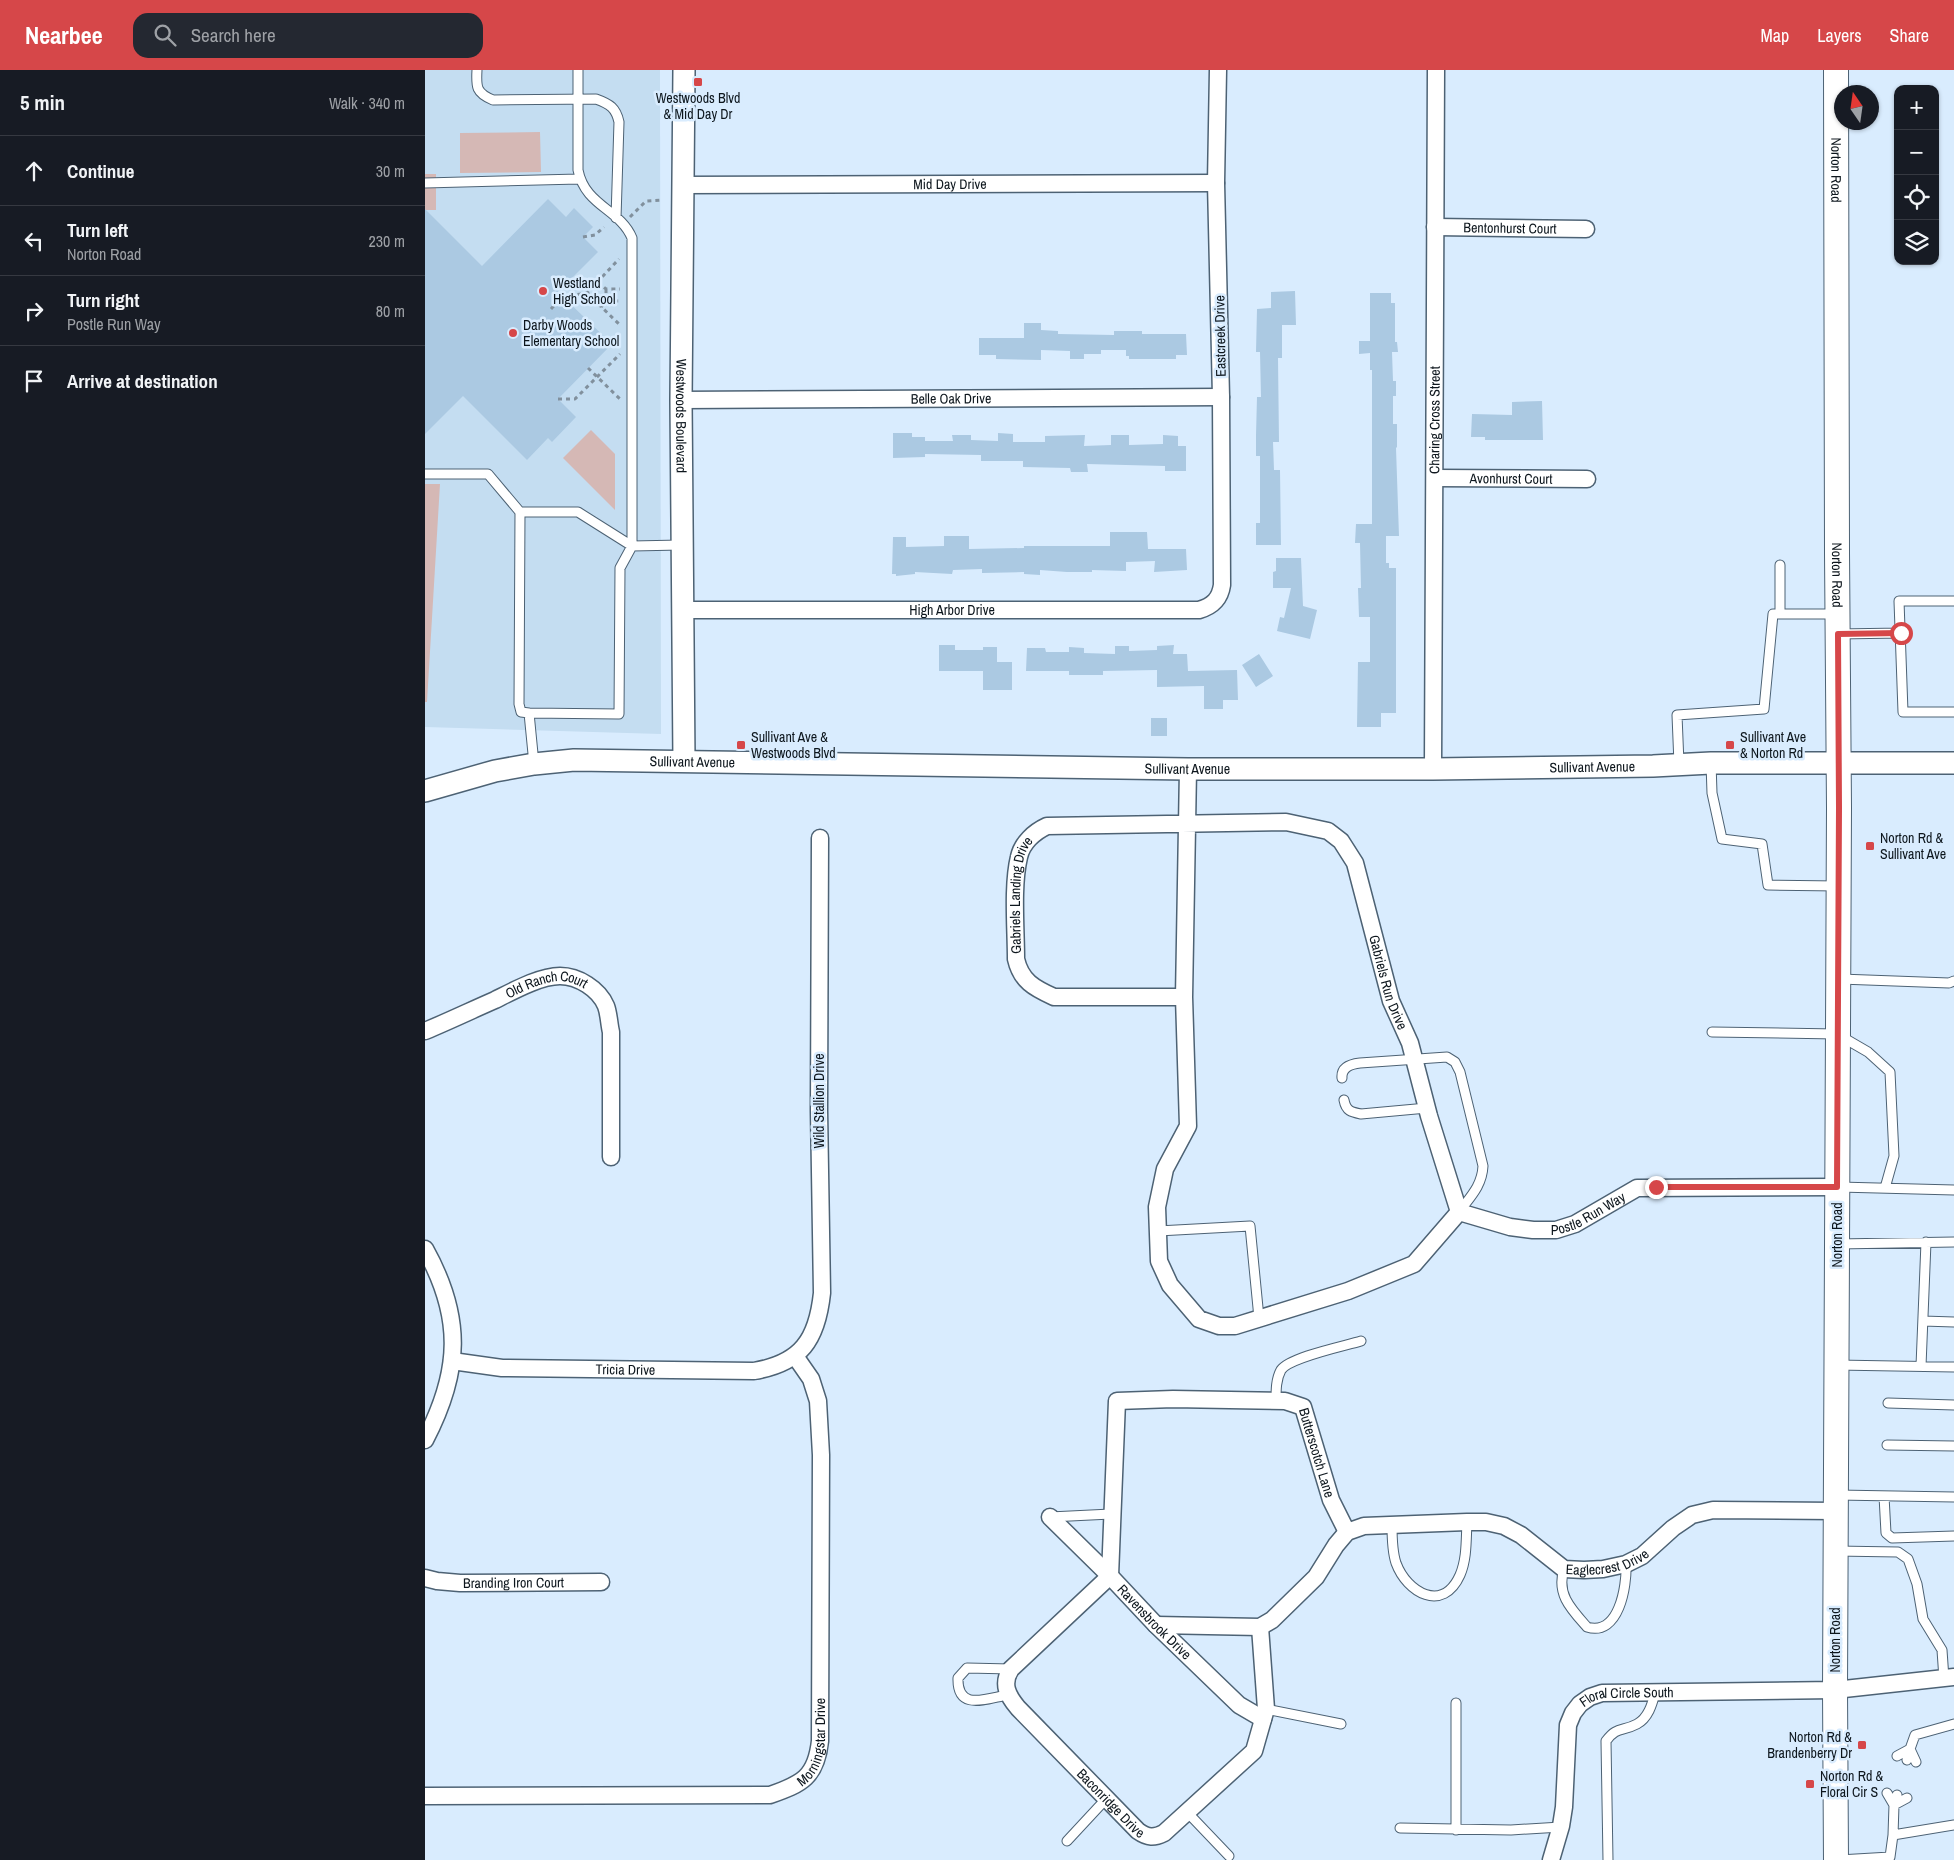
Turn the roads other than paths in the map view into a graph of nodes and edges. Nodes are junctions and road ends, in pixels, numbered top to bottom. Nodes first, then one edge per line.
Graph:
1 (477, 70) edge
2 (578, 70) edge
3 (684, 70) edge
4 (1218, 70) edge
5 (1436, 70) edge
6 (1836, 70) edge
7 (577, 99) junction
8 (579, 178) junction
9 (425, 183) edge
10 (1216, 183) junction
11 (681, 185) junction
12 (619, 221) junction
13 (1435, 227) junction
14 (1586, 229) dead end
15 (1221, 398) junction
16 (681, 400) junction
17 (425, 474) edge
18 (1435, 478) junction
19 (1587, 479) dead end
20 (520, 512) junction
21 (681, 545) junction
22 (632, 546) junction
23 (1781, 565) dead end
24 (1216, 601) joint
25 (1954, 601) edge
26 (684, 610) junction
27 (1780, 614) junction
28 (1838, 624) junction
29 (1901, 633) junction
30 (1954, 712) edge
31 (529, 713) junction
32 (684, 762) junction
33 (1711, 763) junction
34 (1838, 763) junction
35 (1954, 763) edge
36 (534, 764) junction
37 (1679, 765) junction
38 (1188, 769) junction
39 (1433, 769) junction
40 (425, 792) edge
41 (1187, 824) junction
42 (820, 838) dead end
43 (1839, 886) junction
44 (1838, 979) junction
45 (1954, 981) edge
46 (1184, 997) junction
47 (425, 1032) edge
48 (1712, 1032) dead end
49 (1837, 1034) junction
50 (1414, 1060) junction
51 (1342, 1078) dead end
52 (1344, 1100) dead end
53 (1427, 1108) junction
54 (611, 1157) dead end
55 (1837, 1187) junction
56 (1885, 1188) junction
57 (1954, 1190) edge
58 (1459, 1212) junction
59 (1158, 1231) junction
60 (1926, 1242) junction
61 (1954, 1242) edge
62 (1837, 1244) junction
63 (425, 1249) edge
64 (1259, 1318) junction
65 (1923, 1321) junction
66 (1954, 1322) edge
67 (1361, 1341) dead end
68 (795, 1356) junction
69 (452, 1361) junction
70 (1836, 1365) junction
71 (1921, 1366) junction
72 (1954, 1367) edge
73 (1276, 1401) junction
74 (1888, 1402) dead end
75 (1954, 1405) edge
76 (425, 1440) edge
77 (1887, 1445) dead end
78 (1954, 1446) edge
79 (1884, 1496) junction
80 (1954, 1497) edge
81 (1836, 1503) junction
82 (1111, 1514) junction
83 (1050, 1517) joint
84 (1467, 1522) junction
85 (1392, 1525) junction
86 (1347, 1532) junction
87 (1954, 1536) edge
88 (1836, 1551) junction
89 (1626, 1564) junction
90 (1564, 1569) junction
91 (1110, 1576) junction
92 (425, 1578) edge
93 (601, 1582) dead end
94 (1156, 1626) junction
95 (1260, 1627) junction
96 (1011, 1669) junction
97 (1949, 1678) edge
98 (1835, 1690) junction
99 (1655, 1694) junction
100 (1007, 1695) junction
101 (1456, 1703) dead end
102 (1265, 1714) junction
103 (1341, 1724) dead end
104 (1954, 1724) edge
105 (1910, 1749) junction
106 (1897, 1756) dead end
107 (1912, 1761) dead end
108 (1887, 1793) dead end
109 (425, 1796) edge
110 (1907, 1798) dead end
111 (1106, 1799) junction
112 (1896, 1800) junction
113 (1187, 1812) junction
114 (1954, 1825) edge
115 (1561, 1827) junction
116 (1400, 1828) dead end
117 (1456, 1830) junction
118 (1893, 1835) junction
119 (1067, 1842) dead end
120 (1229, 1856) dead end
121 (1889, 1859) edge
122 (1551, 1860) edge
123 (1608, 1860) edge
124 (1837, 1860) edge

1 - 7 lane
2 - 7 lane
3 - 11 street, Westwoods Boulevard
4 - 10 street, Eastcreek Drive
5 - 13 street, Charing Cross Street
6 - 28 main road, Norton Road
7 - 8 lane
7 - 12 lane
8 - 9 lane
8 - 12 lane
10 - 11 street, Mid Day Drive
10 - 15 street, Eastcreek Drive
11 - 16 street, Westwoods Boulevard
12 - 22 lane
13 - 14 street, Bentonhurst Court
13 - 18 street, Charing Cross Street
15 - 16 street, Belle Oak Drive
15 - 24 street, Eastcreek Drive
16 - 21 street, Westwoods Boulevard
17 - 20 lane
18 - 19 street, Avonhurst Court
18 - 39 street, Charing Cross Street
20 - 22 lane
20 - 31 lane
21 - 22 lane
21 - 26 street, Westwoods Boulevard
22 - 31 lane
23 - 27 lane
24 - 26 street, High Arbor Drive
25 - 29 lane
26 - 32 street, Westwoods Boulevard
27 - 28 lane
27 - 37 lane
28 - 29 lane
28 - 34 main road, Norton Road
29 - 30 lane
31 - 36 lane
32 - 36 street, Sullivant Avenue
32 - 38 street, Sullivant Avenue
33 - 34 street, Sullivant Avenue
33 - 37 street, Sullivant Avenue
33 - 43 lane
34 - 35 street, Sullivant Avenue
34 - 43 main road, Norton Road
36 - 40 street, Sullivant Avenue
37 - 39 street, Sullivant Avenue
38 - 39 street, Sullivant Avenue
38 - 41 street
41 - 46 street
41 - 46 street, Gabriels Landing Drive
41 - 50 street, Gabriels Run Drive
42 - 68 street, Wild Stallion Drive
43 - 44 main road, Norton Road
44 - 45 lane
44 - 49 main road, Norton Road
46 - 59 street
47 - 54 street, Old Ranch Court
48 - 49 lane
49 - 55 main road, Norton Road
49 - 56 lane
50 - 51 lane
50 - 53 street, Gabriels Run Drive
50 - 58 lane
52 - 53 lane
53 - 58 street, Gabriels Run Drive
55 - 56 lane
55 - 58 street, Postle Run Way
55 - 62 main road, Norton Road
56 - 57 lane
58 - 64 street
59 - 64 street
59 - 64 lane
60 - 61 lane
60 - 62 lane
60 - 65 lane
62 - 70 main road, Norton Road
63 - 69 street
65 - 66 lane
65 - 71 lane
67 - 73 lane
68 - 69 street, Tricia Drive
68 - 109 street, Morningstar Drive
69 - 76 street
70 - 71 lane
70 - 81 main road, Norton Road
71 - 72 lane
73 - 82 street, Butterscotch Lane
73 - 86 street, Butterscotch Lane
74 - 75 lane
77 - 78 lane
79 - 80 lane
79 - 81 lane
79 - 87 lane
81 - 88 main road, Norton Road
81 - 89 street, Eaglecrest Drive
82 - 83 lane
82 - 91 street, Butterscotch Lane
83 - 91 street, Ravensbrook Drive
84 - 85 street, Eaglecrest Drive
84 - 85 lane
84 - 90 street, Eaglecrest Drive
85 - 86 street, Eaglecrest Drive
86 - 95 street
88 - 97 lane
88 - 98 main road, Norton Road
89 - 90 street, Eaglecrest Drive
89 - 90 lane
91 - 94 street, Ravensbrook Drive
91 - 96 street
92 - 93 street, Branding Iron Court
94 - 95 street
94 - 102 street, Ravensbrook Drive
95 - 102 street, Baconridge Drive
96 - 100 street
96 - 100 lane
97 - 98 street, Floral Circle South
98 - 99 street, Floral Circle South
98 - 124 main road, Norton Road
99 - 115 street, Floral Circle South
99 - 123 lane
100 - 111 street, Baconridge Drive
101 - 117 lane
102 - 103 lane
102 - 113 street, Baconridge Drive
104 - 105 lane
105 - 106 lane
105 - 107 lane
108 - 112 lane
110 - 112 lane
111 - 113 street, Baconridge Drive
111 - 119 lane
112 - 118 lane
113 - 120 lane
114 - 118 lane
115 - 117 lane
115 - 122 street, Floral Circle South
116 - 117 lane
118 - 121 lane
121 - 124 lane

